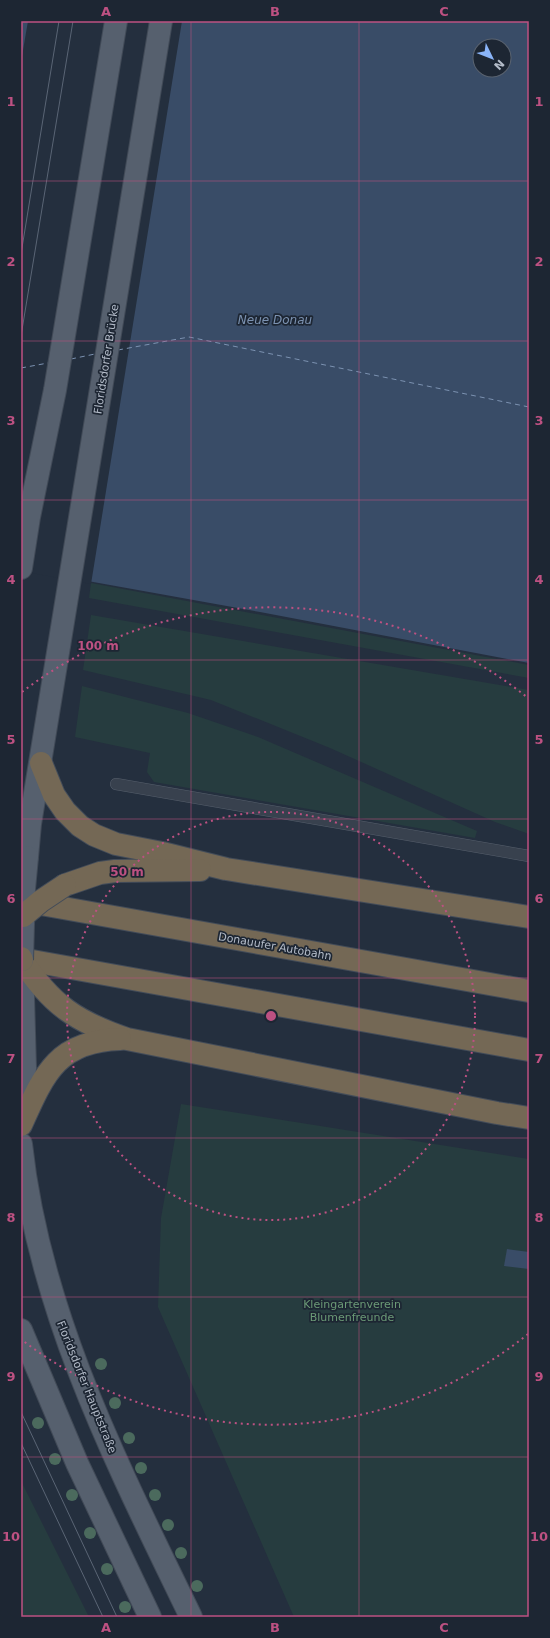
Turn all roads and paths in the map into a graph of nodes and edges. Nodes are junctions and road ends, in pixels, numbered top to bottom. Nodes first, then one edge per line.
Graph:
1 (116, 21) edge
2 (161, 21) edge
3 (21, 568) edge
4 (41, 763) junction
5 (116, 784) dead end
6 (24, 856) edge
7 (529, 856) edge
8 (226, 869) junction
9 (22, 912) edge
10 (529, 917) edge
11 (21, 959) edge
12 (529, 991) edge
13 (127, 1039) junction
14 (529, 1050) edge
15 (21, 1112) edge
16 (529, 1118) edge
17 (21, 1124) edge
18 (21, 1144) edge
19 (21, 1330) edge
20 (150, 1617) edge
21 (191, 1617) edge

1 - 3 main road
2 - 4 main road, Floridsdorfer Brücke
4 - 6 main road
4 - 8 highway
5 - 7 lane
6 - 9 main road, bridge
8 - 9 highway, bridge
8 - 10 highway
9 - 11 main road, bridge
9 - 12 highway, Donauufer Autobahn
11 - 13 highway
11 - 14 highway
11 - 15 main road
13 - 16 highway
13 - 17 highway
18 - 21 main road, Floridsdorfer Hauptstraße
19 - 20 main road

